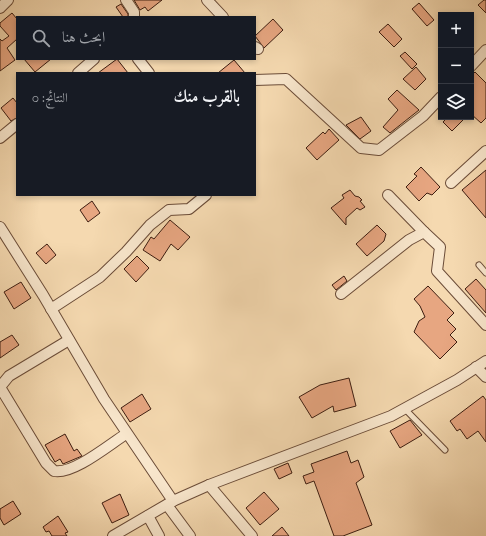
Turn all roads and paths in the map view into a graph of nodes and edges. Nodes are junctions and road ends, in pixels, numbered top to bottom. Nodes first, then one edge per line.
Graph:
1 (8, 0) edge
2 (126, 0) edge
3 (207, 0) edge
4 (0, 8) edge
5 (134, 16) edge
6 (223, 16) edge
7 (486, 50) edge
8 (93, 60) edge
9 (139, 60) edge
10 (474, 63) edge
11 (79, 72) edge
12 (148, 72) edge
13 (256, 80) edge
14 (438, 100) edge
15 (16, 125) edge
16 (0, 138) edge
17 (486, 151) edge
18 (451, 183) dead end
19 (388, 195) dead end
20 (205, 196) edge
21 (0, 228) edge
22 (424, 232) junction
23 (479, 265) dead end
24 (486, 273) edge
25 (341, 294) dead end
26 (51, 309) junction
27 (486, 325) edge
28 (69, 340) junction
29 (486, 361) edge
30 (476, 367) junction
31 (486, 377) edge
32 (0, 387) edge
33 (405, 409) junction
34 (126, 434) junction
35 (445, 450) dead end
36 (209, 484) junction
37 (170, 503) junction
38 (148, 516) junction
39 (113, 536) edge
40 (160, 536) edge
41 (190, 536) edge
42 (252, 536) edge

1 - 4 street
2 - 5 street
3 - 6 street
7 - 10 street
8 - 11 street
9 - 12 street
13 - 14 street
15 - 16 street
17 - 18 street
19 - 22 street
20 - 26 street
21 - 26 street
22 - 25 street
22 - 27 street
23 - 24 lane
26 - 28 street
28 - 32 street
28 - 34 street
29 - 30 street
30 - 31 street
30 - 33 street
32 - 34 street
33 - 35 lane
33 - 36 street
34 - 37 street
36 - 37 street
36 - 42 street
37 - 38 street
37 - 41 street
38 - 39 street
38 - 40 street

